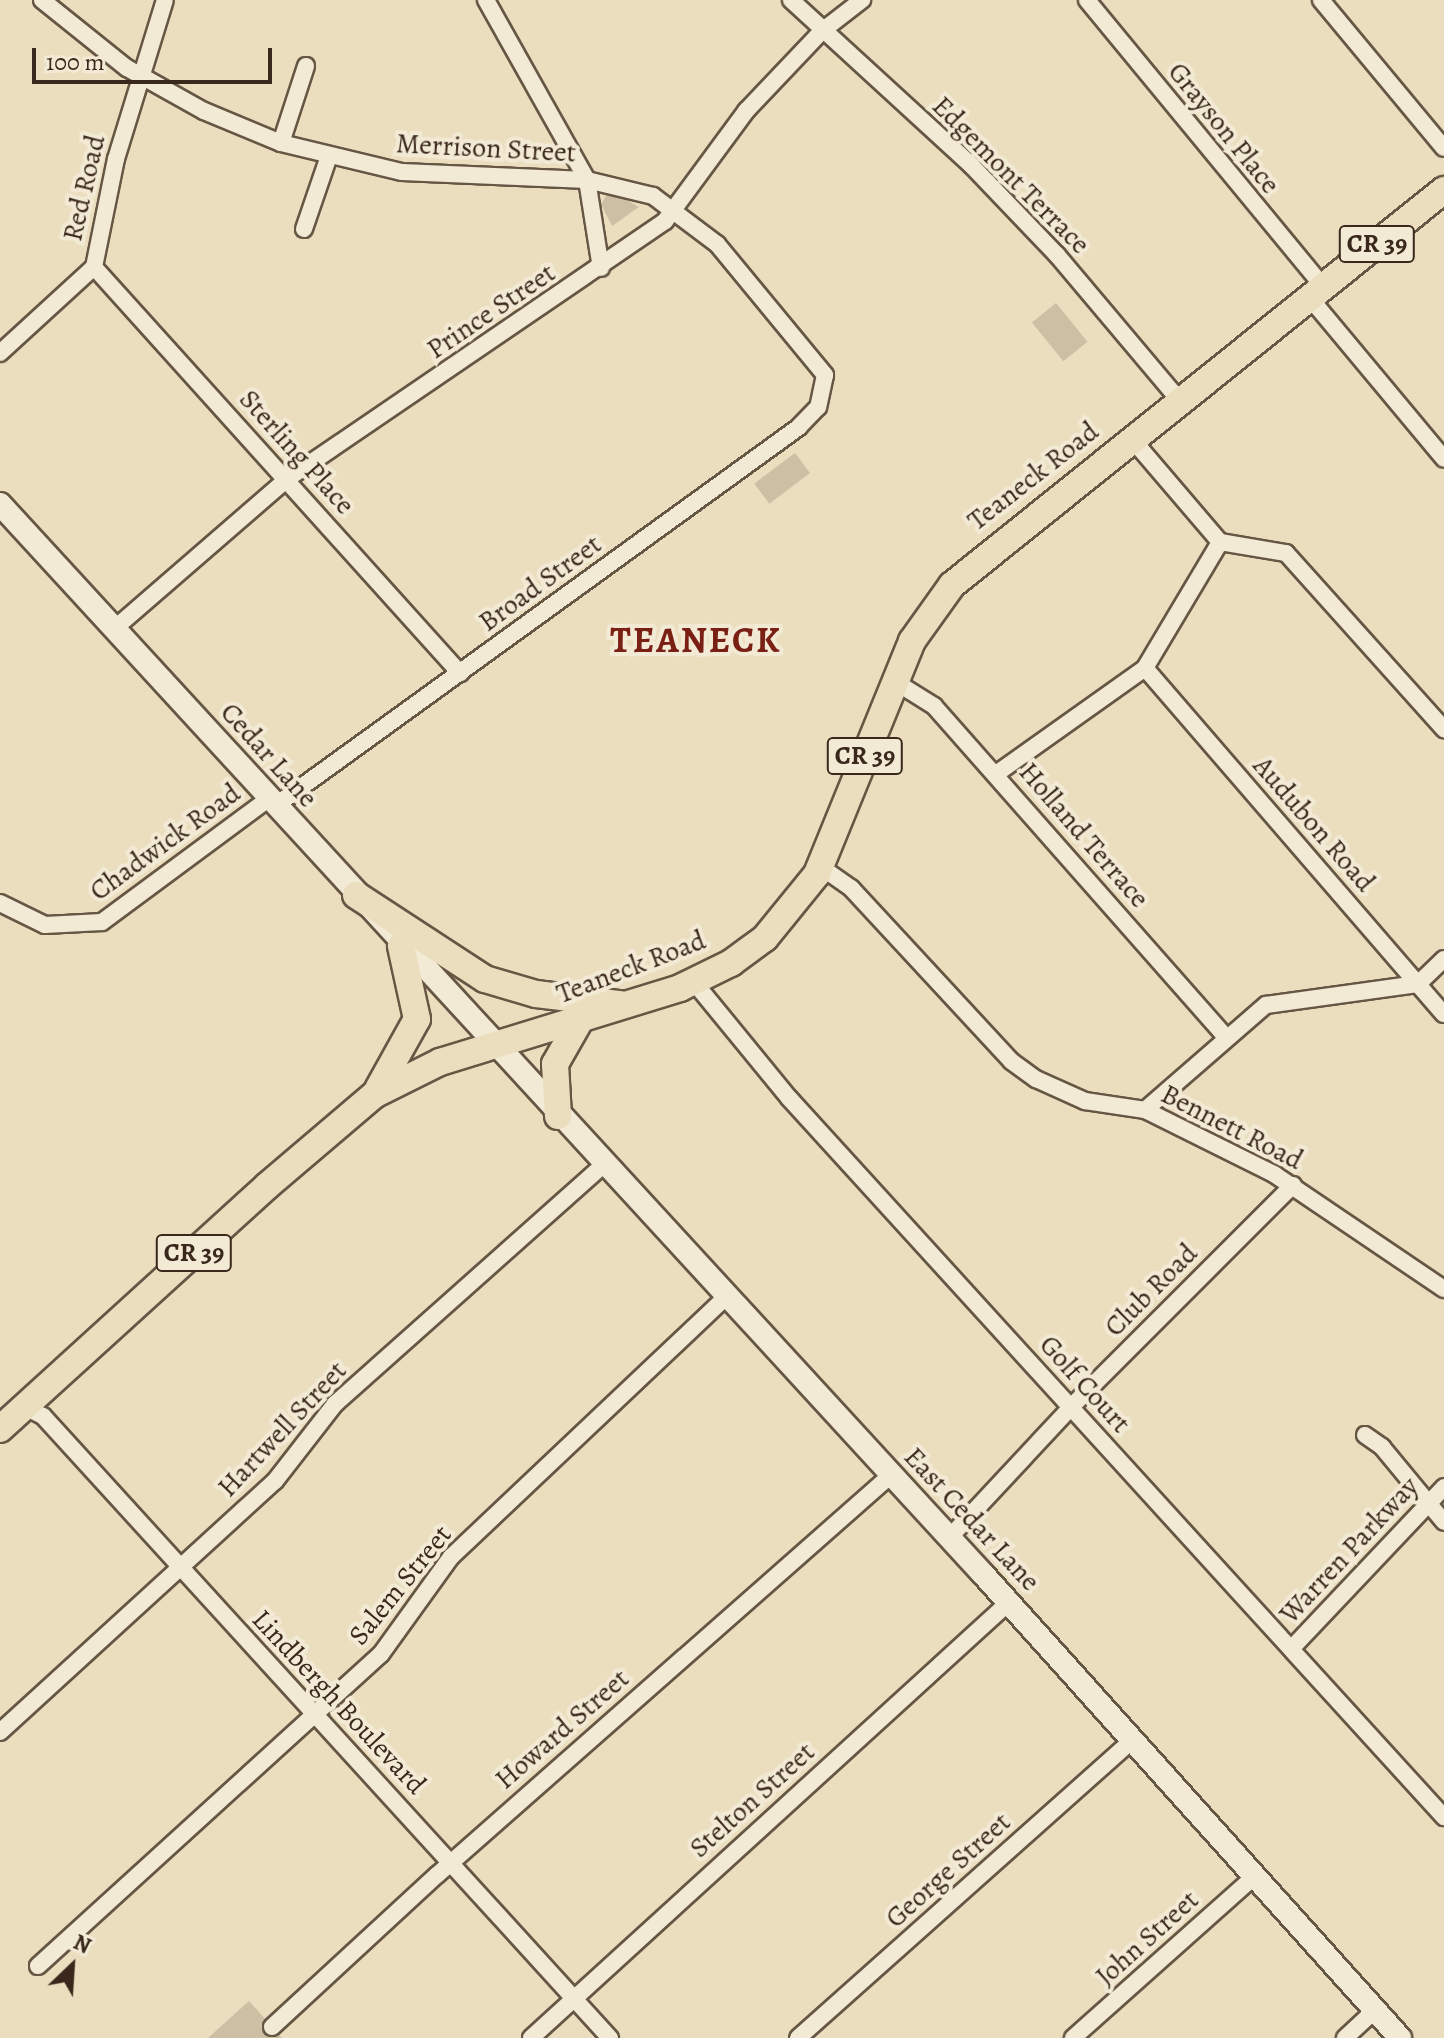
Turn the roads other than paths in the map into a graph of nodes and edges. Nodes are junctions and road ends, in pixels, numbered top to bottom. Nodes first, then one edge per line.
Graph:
1 (42, 0) edge
2 (165, 0) edge
3 (486, 0) edge
4 (791, 0) edge
5 (862, 0) edge
6 (1087, 0) edge
7 (1321, 0) edge
8 (822, 31) junction
9 (306, 66) dead end
10 (140, 75) junction
11 (281, 143) junction
12 (1444, 148) edge
13 (329, 156) junction
14 (587, 180) junction
15 (1444, 190) edge
16 (675, 212) junction
17 (304, 229) dead end
18 (94, 267) junction
19 (601, 268) junction
20 (1317, 292) junction
21 (0, 353) edge
22 (824, 389) joint
23 (1180, 401) junction
24 (1132, 439) junction
25 (1444, 458) edge
26 (287, 479) junction
27 (0, 504) edge
28 (1220, 542) junction
29 (114, 629) junction
30 (1145, 668) junction
31 (460, 673) junction
32 (894, 681) junction
33 (1444, 729) edge
34 (996, 774) junction
35 (272, 803) junction
36 (821, 867) junction
37 (356, 895) junction
38 (0, 903) edge
39 (401, 946) junction
40 (1444, 959) edge
41 (694, 982) junction
42 (1418, 984) junction
43 (631, 1005) junction
44 (1444, 1014) edge
45 (579, 1022) junction
46 (1225, 1036) junction
47 (493, 1046) junction
48 (374, 1095) junction
49 (1145, 1110) junction
50 (558, 1116) junction
51 (603, 1165) junction
52 (1293, 1185) junction
53 (1444, 1289) edge
54 (726, 1297) junction
55 (25, 1407) junction
56 (1071, 1407) junction
57 (0, 1429) edge
58 (1365, 1435) dead end
59 (891, 1475) junction
60 (1444, 1487) edge
61 (1426, 1503) junction
62 (1444, 1522) edge
63 (949, 1538) junction
64 (181, 1568) junction
65 (1008, 1603) junction
66 (1291, 1649) junction
67 (313, 1714) junction
68 (0, 1732) edge
69 (1132, 1740) junction
70 (1444, 1817) edge
71 (451, 1863) junction
72 (1255, 1876) junction
73 (38, 1966) dead end
74 (573, 1997) junction
75 (1375, 2010) junction
76 (272, 2027) dead end
77 (531, 2038) edge
78 (610, 2038) edge
79 (798, 2038) edge
80 (1073, 2038) edge
81 (1345, 2038) edge
82 (1400, 2038) edge

1 - 10 street, Merrison Street
2 - 10 street, Red Road
3 - 14 street
4 - 8 street, Edgemont Terrace
5 - 8 street, Prince Street
6 - 20 street, Grayson Place
7 - 12 street
8 - 16 street, Prince Street
8 - 23 street, Edgemont Terrace
9 - 11 street
10 - 11 street, Merrison Street
10 - 18 street, Red Road
11 - 13 street, Merrison Street
13 - 14 street, Merrison Street
13 - 17 street
14 - 16 street, Merrison Street
14 - 19 street
15 - 20 main road, Teaneck Road / CR 39
16 - 19 street, Prince Street
16 - 22 street, Merrison Street
18 - 21 street, Red Road
18 - 26 street, Sterling Place
19 - 26 street, Prince Street
20 - 23 main road, Teaneck Road / CR 39
20 - 25 street, Grayson Place
22 - 31 street, Broad Street
23 - 24 main road, Teaneck Road / CR 39
24 - 28 street
24 - 32 main road, Teaneck Road / CR 39
26 - 29 street, Prince Street
26 - 31 street, Sterling Place
27 - 29 street, Cedar Lane
28 - 30 street
28 - 33 street
29 - 35 street, Cedar Lane
30 - 34 street
30 - 42 street, Audubon Road
31 - 35 street, Broad Street
32 - 34 street, Holland Terrace
32 - 36 main road, Teaneck Road / CR 39
34 - 46 street, Holland Terrace
35 - 37 street, Cedar Lane
35 - 38 street, Chadwick Road
36 - 41 main road, Teaneck Road / CR 39
36 - 49 street, Bennett Road
37 - 39 street, Cedar Lane
37 - 43 main road
39 - 47 street, Cedar Lane
39 - 48 main road
40 - 42 street
41 - 43 main road, Teaneck Road / CR 39
41 - 56 street, Golf Court
42 - 44 street, Audubon Road
42 - 46 street
43 - 45 main road, Teaneck Road / CR 39
45 - 47 main road, Teaneck Road / CR 39
45 - 50 main road
46 - 49 street
47 - 48 main road, Teaneck Road / CR 39
47 - 50 street, East Cedar Lane
48 - 55 main road, Teaneck Road / CR 39
49 - 52 street, Bennett Road
50 - 51 street, East Cedar Lane
51 - 54 street, East Cedar Lane
51 - 64 street, Hartwell Street
52 - 53 street, Bennett Road
52 - 56 street, Club Road
54 - 59 street, East Cedar Lane
54 - 67 street, Salem Street
55 - 57 main road, Teaneck Road / CR 39
55 - 64 street, Lindbergh Boulevard
56 - 63 street, Club Road
56 - 66 street, Golf Court
58 - 61 street
59 - 63 street, East Cedar Lane
59 - 71 street, Howard Street
60 - 61 street, Warren Parkway
61 - 62 street
61 - 66 street, Warren Parkway
63 - 65 street, East Cedar Lane
64 - 67 street, Lindbergh Boulevard
64 - 68 street, Hartwell Street
65 - 69 street, East Cedar Lane
65 - 74 street, Stelton Street
66 - 70 street, Golf Court
67 - 71 street, Lindbergh Boulevard
67 - 73 street, Salem Street
69 - 72 street, East Cedar Lane
69 - 79 street, George Street
71 - 74 street, Lindbergh Boulevard
71 - 76 street, Howard Street
72 - 75 street, East Cedar Lane
72 - 80 street, John Street
74 - 77 street, Stelton Street
74 - 78 street, Lindbergh Boulevard
75 - 81 street
75 - 82 street, East Cedar Lane

